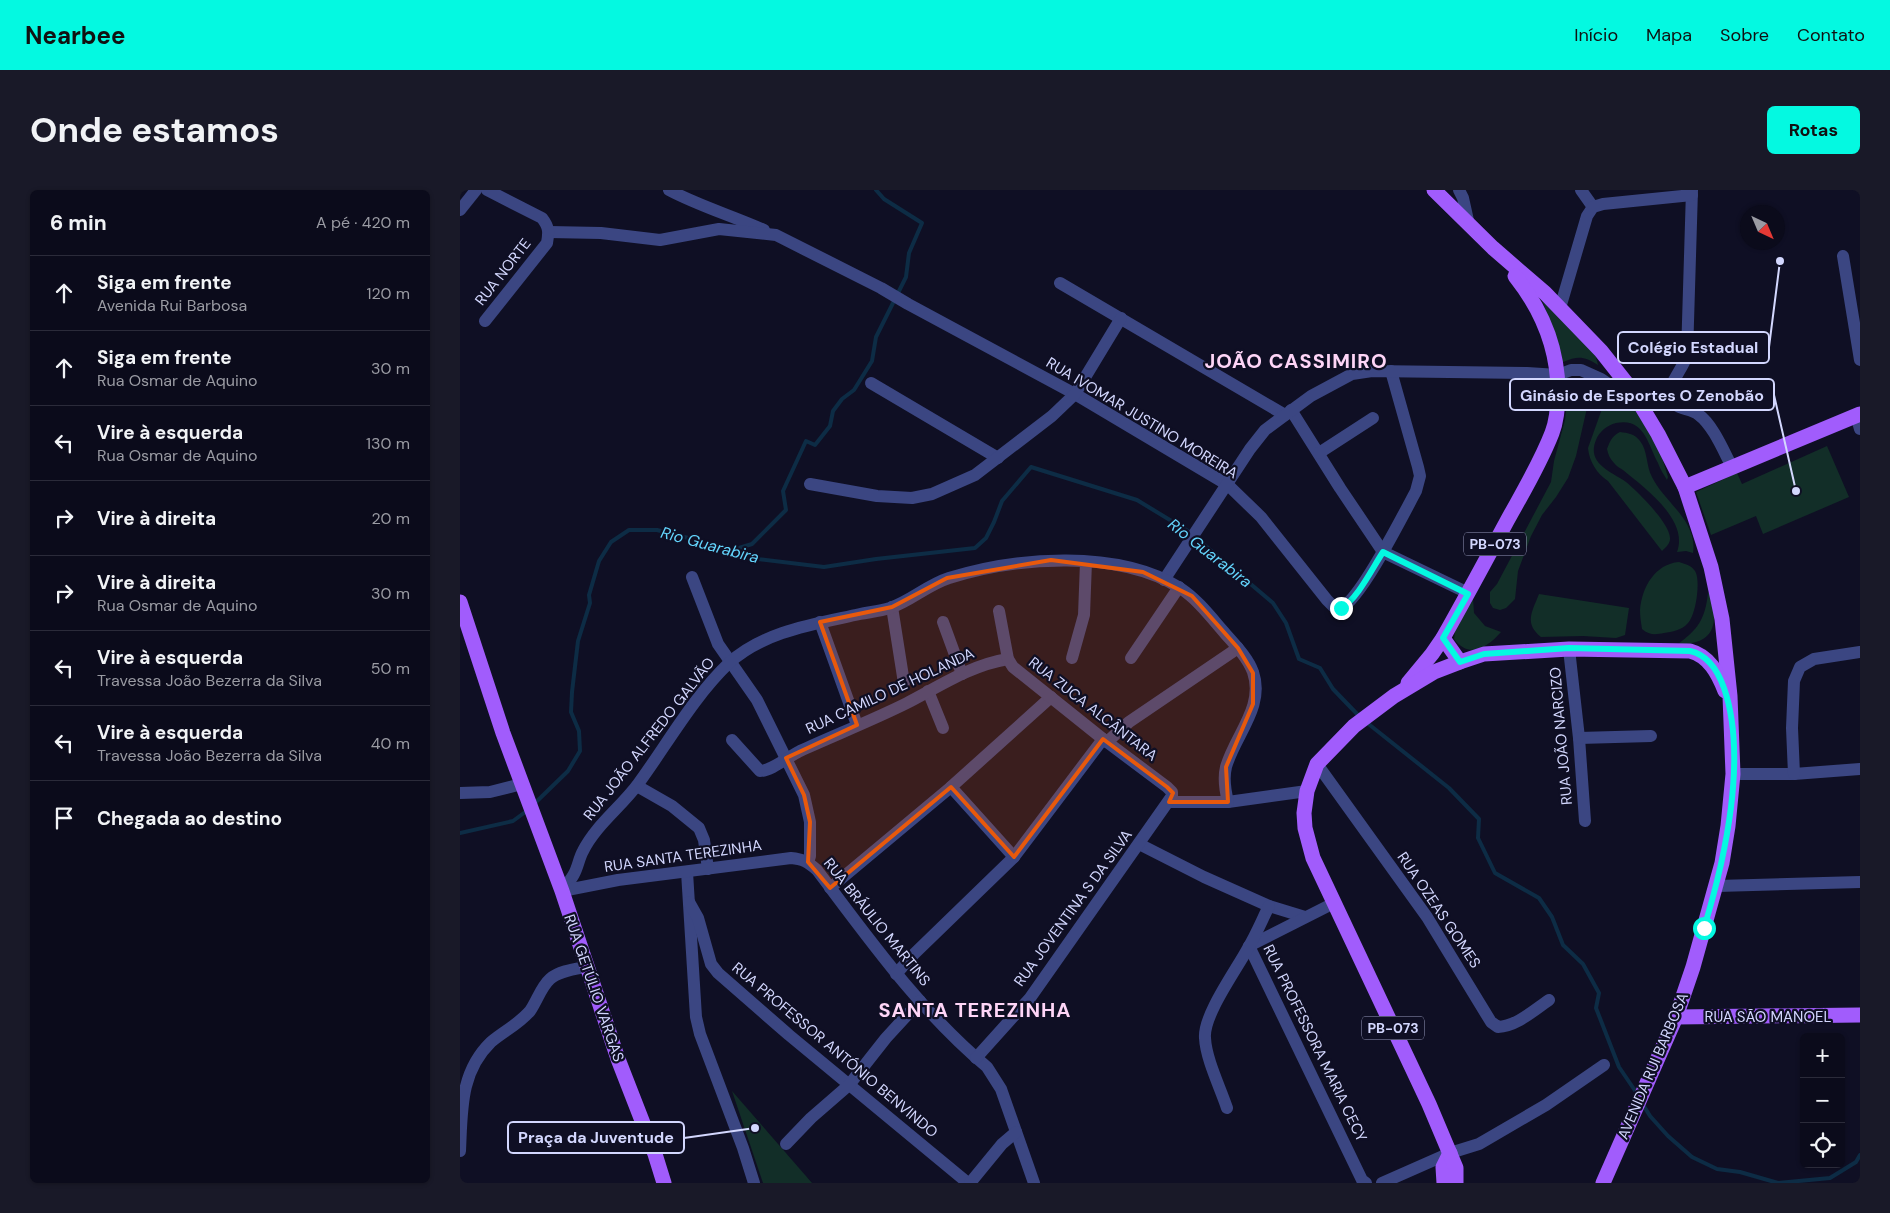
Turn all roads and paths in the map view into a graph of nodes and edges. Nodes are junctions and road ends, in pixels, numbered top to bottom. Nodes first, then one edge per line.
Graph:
1 (476, 190) edge
2 (487, 190) edge
3 (669, 190) edge
4 (1434, 190) edge
5 (1459, 190) edge
6 (1582, 190) edge
7 (1692, 193) edge
8 (1593, 207) junction
9 (460, 210) edge
10 (1469, 225) junction
11 (549, 232) junction
12 (776, 235) junction
13 (1493, 248) junction
14 (1843, 256) dead end
15 (1060, 283) dead end
16 (1560, 308) junction
17 (1121, 318) junction
18 (485, 321) dead end
19 (1860, 360) edge
20 (1390, 371) junction
21 (1558, 375) junction
22 (871, 383) dead end
23 (1074, 394) junction
24 (1640, 405) junction
25 (1288, 412) junction
26 (1374, 418) dead end
27 (1859, 419) edge
28 (1319, 454) junction
29 (998, 458) junction
30 (1732, 468) junction
31 (810, 484) dead end
32 (1228, 485) junction
33 (1685, 487) junction
34 (1383, 552) junction
35 (1086, 562) junction
36 (692, 577) dead end
37 (1164, 580) junction
38 (1179, 587) junction
39 (1468, 594) junction
40 (460, 602) edge
41 (892, 607) junction
42 (998, 611) dead end
43 (820, 622) junction
44 (943, 622) dead end
45 (1443, 638) junction
46 (1238, 648) junction
47 (1569, 648) junction
48 (1860, 652) edge
49 (1072, 658) dead end
50 (1131, 658) dead end
51 (1008, 659) junction
52 (730, 662) junction
53 (1460, 662) junction
54 (962, 674) junction
55 (904, 683) dead end
56 (928, 692) junction
57 (1394, 696) junction
58 (1051, 697) junction
59 (1730, 707) junction
60 (857, 725) junction
61 (943, 728) dead end
62 (1651, 736) dead end
63 (1580, 738) junction
64 (732, 740) dead end
65 (1105, 740) junction
66 (786, 758) junction
67 (1317, 764) junction
68 (1860, 769) edge
69 (1733, 774) junction
70 (1794, 774) junction
71 (636, 786) junction
72 (951, 787) junction
73 (523, 788) junction
74 (1306, 791) junction
75 (460, 793) edge
76 (1171, 799) junction
77 (1228, 802) junction
78 (1585, 821) dead end
79 (1139, 844) junction
80 (1014, 857) junction
81 (808, 862) junction
82 (708, 869) junction
83 (687, 872) junction
84 (1860, 882) edge
85 (1717, 886) junction
86 (830, 888) junction
87 (562, 890) junction
88 (689, 902) junction
89 (1334, 903) junction
90 (1269, 906) junction
91 (1305, 917) junction
92 (1249, 946) junction
93 (586, 967) junction
94 (896, 974) junction
95 (1549, 1000) dead end
96 (920, 1001) junction
97 (1860, 1015) edge
98 (1676, 1017) junction
99 (976, 1058) junction
100 (1604, 1065) dead end
101 (849, 1085) junction
102 (1227, 1108) dead end
103 (1016, 1132) junction
104 (786, 1144) dead end
105 (460, 1147) edge
106 (460, 1152) edge
107 (1450, 1153) junction
108 (661, 1183) edge
109 (754, 1183) edge
110 (969, 1183) edge
111 (1034, 1183) edge
112 (1366, 1183) edge
113 (1382, 1183) edge
114 (1444, 1183) edge
115 (1456, 1183) edge
116 (1603, 1183) edge

1 - 9 street
2 - 11 street, RUA NORTE
3 - 12 street, RUA IVOMAR JUSTINO MOREIRA
4 - 10 main road, PB-073
5 - 10 street
6 - 8 street
7 - 8 street
7 - 30 street
8 - 16 street
10 - 13 main road, PB-073
11 - 12 street
11 - 18 street, RUA NORTE
12 - 23 street, RUA IVOMAR JUSTINO MOREIRA
13 - 16 main road, PB-073
13 - 21 main road, PB-073
14 - 19 street
15 - 17 street
16 - 24 main road, AVENIDA RUI BARBOSA / PB-073
17 - 23 street
17 - 25 street
20 - 21 street
20 - 25 street
20 - 34 street
21 - 24 street
21 - 39 main road, PB-073
22 - 29 street
23 - 29 street
23 - 32 street, RUA IVOMAR JUSTINO MOREIRA
24 - 33 main road, AVENIDA RUI BARBOSA / PB-073
25 - 28 street
25 - 32 street
26 - 28 street
27 - 30 main road
28 - 34 street
29 - 31 street
30 - 33 main road
32 - 34 street, RUA IVOMAR JUSTINO MOREIRA
32 - 37 street
33 - 59 main road, AVENIDA RUI BARBOSA / PB-073
34 - 39 street
35 - 37 street, RUA JOÃO ALFREDO GALVÃO
35 - 41 street, RUA JOÃO ALFREDO GALVÃO
35 - 49 street
36 - 52 street, RUA BRÁULIO MARTINS
37 - 38 street, RUA JOÃO ALFREDO GALVÃO
38 - 46 street, RUA JOÃO ALFREDO GALVÃO
38 - 50 street
39 - 45 main road, PB-073
40 - 73 main road, RUA GETÚLIO VARGAS
41 - 43 street, RUA JOÃO ALFREDO GALVÃO
41 - 55 street
42 - 51 street, RUA ZUCA ALCÂNTARA
43 - 52 street, RUA JOÃO ALFREDO GALVÃO
43 - 60 street
44 - 54 street
45 - 53 main road
45 - 57 main road, PB-073
46 - 65 street
46 - 77 street, RUA JOÃO ALFREDO GALVÃO
47 - 53 main road
47 - 59 main road
47 - 63 street, RUA JOÃO NARCIZO
48 - 70 street
51 - 54 street, RUA CAMILO DE HOLANDA
51 - 58 street, RUA ZUCA ALCÂNTARA
52 - 66 street, RUA BRÁULIO MARTINS
52 - 71 street, RUA JOÃO ALFREDO GALVÃO
53 - 57 main road
54 - 56 street, RUA CAMILO DE HOLANDA
56 - 60 street, RUA CAMILO DE HOLANDA
56 - 61 street
57 - 67 main road, PB-073
58 - 65 street, RUA ZUCA ALCÂNTARA
58 - 72 street
59 - 69 main road, AVENIDA RUI BARBOSA / PB-073
60 - 66 street, RUA CAMILO DE HOLANDA
62 - 63 street
63 - 78 street, RUA JOÃO NARCIZO
64 - 66 street, RUA CAMILO DE HOLANDA
65 - 76 street, RUA ZUCA ALCÂNTARA
65 - 80 street
66 - 81 street, RUA BRÁULIO MARTINS
67 - 74 main road, PB-073
67 - 95 street, RUA OZEAS GOMES
68 - 70 street
69 - 70 street
69 - 85 main road, AVENIDA RUI BARBOSA / PB-073
71 - 82 street
71 - 87 street, RUA JOÃO ALFREDO GALVÃO
72 - 80 street
72 - 86 street
73 - 75 street
73 - 87 main road, RUA GETÚLIO VARGAS
74 - 77 street
74 - 89 main road, PB-073
76 - 77 street
76 - 79 street, RUA JOVENTINA S DA SILVA
79 - 90 street
79 - 99 street, RUA JOVENTINA S DA SILVA
80 - 94 street
81 - 82 street, RUA SANTA TEREZINHA
81 - 86 street, RUA BRÁULIO MARTINS
82 - 83 street, RUA SANTA TEREZINHA
83 - 87 street, RUA SANTA TEREZINHA
83 - 88 street, RUA PROFESSOR ANTÓNIO BENVINDO
84 - 85 street
85 - 98 main road, AVENIDA RUI BARBOSA / PB-073
86 - 94 street, RUA BRÁULIO MARTINS
87 - 93 main road, RUA GETÚLIO VARGAS
88 - 101 street, RUA PROFESSOR ANTÓNIO BENVINDO
88 - 109 street, RUA PROFESSOR ANTÓNIO BENVINDO
89 - 91 street, RUA PROFESSORA MARIA CECY
89 - 107 main road, PB-073
90 - 91 street
90 - 92 street
91 - 92 street, RUA PROFESSORA MARIA CECY
92 - 102 street
92 - 112 street, RUA PROFESSORA MARIA CECY
93 - 105 street
93 - 108 main road, RUA GETÚLIO VARGAS
94 - 96 street, RUA BRÁULIO MARTINS
96 - 99 street, RUA BRÁULIO MARTINS
96 - 101 street
97 - 98 main road, RUA SÃO MANOEL
98 - 116 main road, AVENIDA RUI BARBOSA / PB-073
99 - 103 street, RUA BRÁULIO MARTINS
100 - 107 street
101 - 104 street
101 - 110 street, RUA PROFESSOR ANTÓNIO BENVINDO
103 - 110 street
103 - 111 street, RUA BRÁULIO MARTINS
105 - 106 street
107 - 113 street
107 - 114 main road
107 - 115 main road

